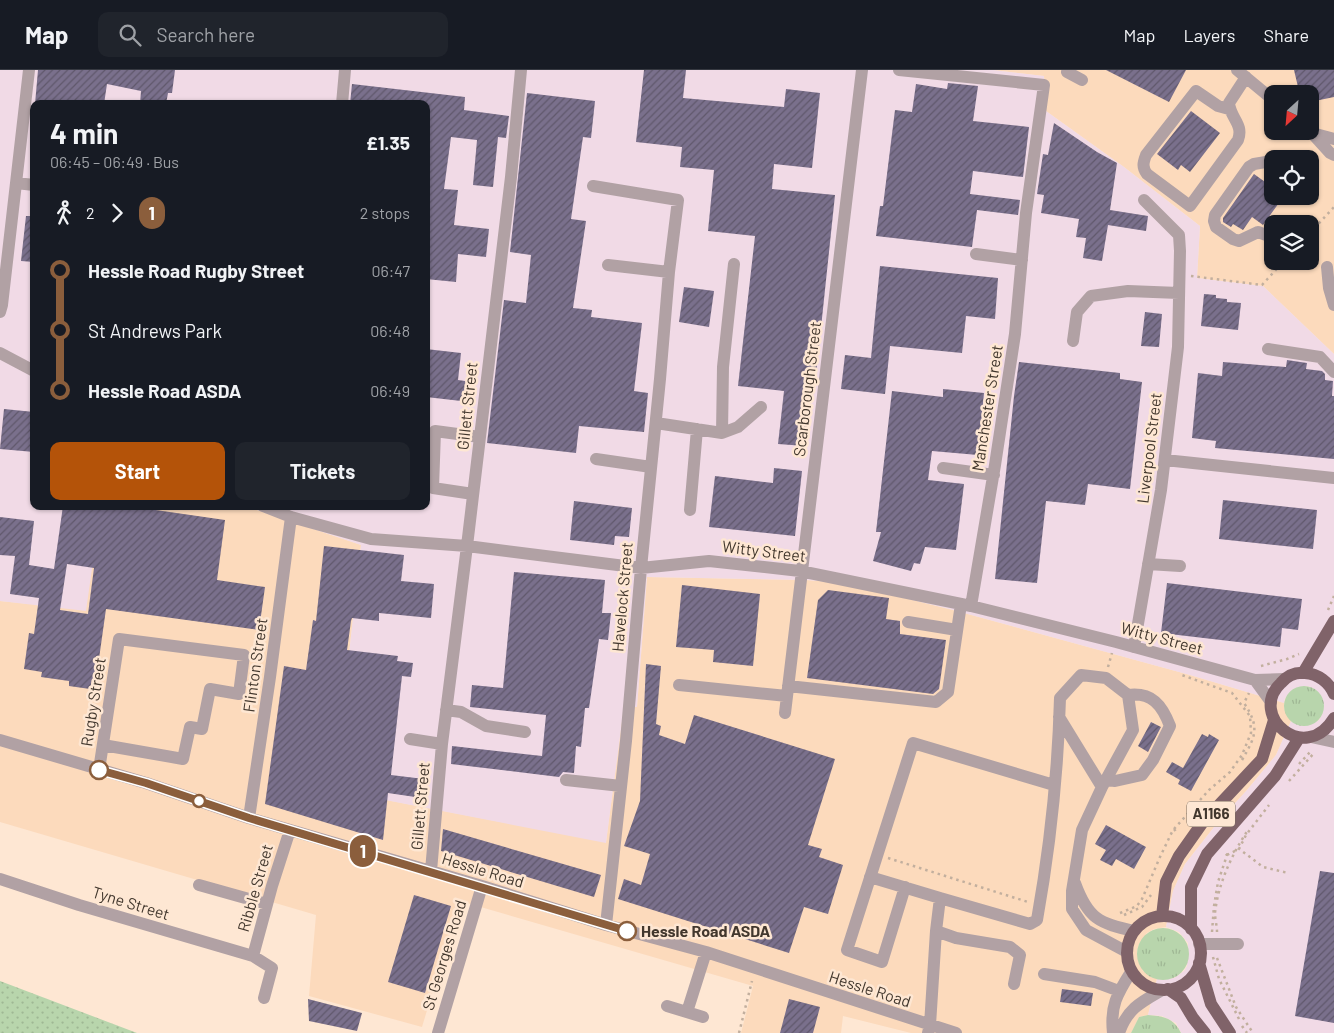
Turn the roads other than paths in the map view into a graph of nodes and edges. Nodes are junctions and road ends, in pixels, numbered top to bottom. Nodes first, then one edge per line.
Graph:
1 (29, 70) edge
2 (345, 70) edge
3 (521, 70) edge
4 (862, 70) edge
5 (899, 70) edge
6 (1067, 71) edge
7 (1241, 73) edge
8 (1082, 80) dead end
9 (1264, 91) edge
10 (342, 100) edge
11 (1229, 109) junction
12 (1319, 134) edge
13 (1334, 139) edge
14 (1318, 140) edge
15 (1334, 155) edge
16 (1264, 162) edge
17 (16, 183) junction
18 (30, 185) edge
19 (593, 186) dead end
20 (1144, 200) dead end
21 (1264, 234) edge
22 (976, 254) dead end
23 (1022, 260) junction
24 (734, 264) dead end
25 (608, 265) dead end
26 (1327, 267) dead end
27 (669, 272) junction
28 (1179, 294) junction
29 (1334, 305) edge
30 (0, 312) edge
31 (1073, 341) dead end
32 (1268, 349) dead end
33 (0, 353) edge
34 (30, 369) edge
35 (1334, 372) edge
36 (761, 407) dead end
37 (656, 422) junction
38 (697, 429) junction
39 (722, 433) junction
40 (480, 437) junction
41 (596, 460) dead end
42 (1165, 460) junction
43 (651, 467) junction
44 (943, 468) dead end
45 (994, 475) junction
46 (1334, 478) edge
47 (473, 494) junction
48 (273, 510) edge
49 (690, 510) dead end
50 (291, 517) junction
51 (467, 546) junction
52 (1148, 564) junction
53 (1180, 566) dead end
54 (640, 568) junction
55 (800, 571) junction
56 (966, 605) junction
57 (1329, 619) edge
58 (908, 622) dead end
59 (957, 630) junction
60 (1134, 647) junction
61 (1303, 673) junction
62 (1285, 679) junction
63 (1255, 680) junction
64 (679, 685) dead end
65 (1333, 688) edge
66 (788, 691) junction
67 (1128, 695) junction
68 (1271, 702) junction
69 (446, 710) junction
70 (785, 713) dead end
71 (1059, 718) junction
72 (1334, 718) edge
73 (1274, 720) junction
74 (525, 732) dead end
75 (1305, 738) junction
76 (410, 739) dead end
77 (0, 740) edge
78 (442, 744) junction
79 (1328, 744) edge
80 (103, 745) junction
81 (99, 770) junction
82 (566, 780) dead end
83 (1104, 784) junction
84 (1054, 785) junction
85 (621, 786) junction
86 (249, 818) junction
87 (290, 830) junction
88 (431, 871) junction
89 (870, 877) junction
90 (0, 879) edge
91 (1074, 881) junction
92 (199, 885) dead end
93 (482, 886) junction
94 (905, 887) junction
95 (939, 901) junction
96 (267, 904) junction
97 (1162, 916) junction
98 (606, 925) junction
99 (1191, 929) junction
100 (936, 931) junction
101 (1134, 931) junction
102 (1199, 944) junction
103 (1238, 944) dead end
104 (706, 952) junction
105 (1127, 952) junction
106 (253, 956) junction
107 (1199, 963) junction
108 (1131, 972) junction
109 (1044, 974) dead end
110 (1014, 984) dead end
111 (1165, 990) junction
112 (1119, 991) junction
113 (264, 998) dead end
114 (668, 1006) dead end
115 (687, 1012) junction
116 (703, 1017) dead end
117 (929, 1029) edge
118 (438, 1033) edge
119 (956, 1033) edge
120 (1113, 1033) edge
121 (1119, 1033) edge
122 (1205, 1033) edge
123 (1230, 1033) edge

1 - 17 street
2 - 10 street
3 - 40 street, Gillett Street
4 - 55 street, Scarborough Street
5 - 23 street, Manchester Street
6 - 8 street
7 - 9 street
7 - 11 street
11 - 11 street
12 - 13 street
14 - 15 street
16 - 21 street
17 - 18 street
17 - 30 street
19 - 27 street, Havelock Street
20 - 28 street, Liverpool Street
22 - 23 street
23 - 45 street, Manchester Street
24 - 39 street
25 - 27 street
26 - 29 street
27 - 37 street, Havelock Street
28 - 31 street
28 - 42 street, Liverpool Street
32 - 35 street
33 - 34 street
36 - 39 street
37 - 38 street
37 - 43 street, Havelock Street
38 - 39 street
38 - 49 street
40 - 47 street, Gillett Street
40 - 47 street
41 - 43 street
42 - 46 street
42 - 52 street, Liverpool Street
43 - 54 street, Havelock Street
44 - 45 street
45 - 56 street, Manchester Street
47 - 51 street, Gillett Street
48 - 50 street, Witty Street
50 - 51 street, Witty Street
50 - 86 street, Flinton Street
51 - 54 street, Witty Street
51 - 69 street, Gillett Street
52 - 53 street
52 - 60 street, Liverpool Street
54 - 55 street, Witty Street
54 - 85 street, Havelock Street
55 - 56 street, Witty Street
55 - 66 street, Scarborough Street
56 - 59 street, Manchester Street
56 - 60 street, Witty Street
57 - 61 main road
58 - 59 street
59 - 66 street, Manchester Street
60 - 63 street, Witty Street
61 - 62 main road
61 - 65 main road
62 - 63 street, Witty Street
62 - 68 main road
63 - 68 street
64 - 66 street, Manchester Street
66 - 70 street, Scarborough Street
67 - 71 street
67 - 83 street
67 - 83 street
68 - 73 main road
69 - 74 street
69 - 78 street, Gillett Street
71 - 83 street
71 - 84 street
72 - 75 main road
73 - 75 main road
73 - 97 main road, A1166
75 - 79 street
75 - 99 main road, A1166
76 - 78 street, Gillett Street
77 - 81 street, Hessle Road
78 - 88 street, Gillett Street
80 - 80 street, Rugby Street
80 - 81 street, Rugby Street
81 - 86 street, Hessle Road
82 - 85 street
83 - 91 street
84 - 89 street
84 - 95 street
85 - 98 street, Havelock Street
86 - 87 street, Hessle Road
87 - 88 street, Hessle Road
87 - 96 street, Ribble Street
88 - 93 street, Hessle Road
89 - 94 street
89 - 94 street
90 - 106 street, Tyne Street
91 - 101 street
91 - 105 street
92 - 96 street
93 - 98 street, Hessle Road
93 - 118 street, St Georges Road
94 - 95 street
95 - 100 street
96 - 106 street, Ribble Street
97 - 99 main road
97 - 101 main road
98 - 104 street, Hessle Road
99 - 102 main road
100 - 110 street
100 - 117 street
101 - 105 main road
102 - 103 street
102 - 107 main road
104 - 115 street
104 - 117 street, Hessle Road
105 - 108 main road
106 - 113 street
107 - 111 main road
107 - 123 main road
108 - 111 main road
108 - 112 street
109 - 112 street
111 - 121 street
111 - 122 main road
112 - 120 street
114 - 115 street
115 - 116 street
117 - 119 street, Hessle Road

